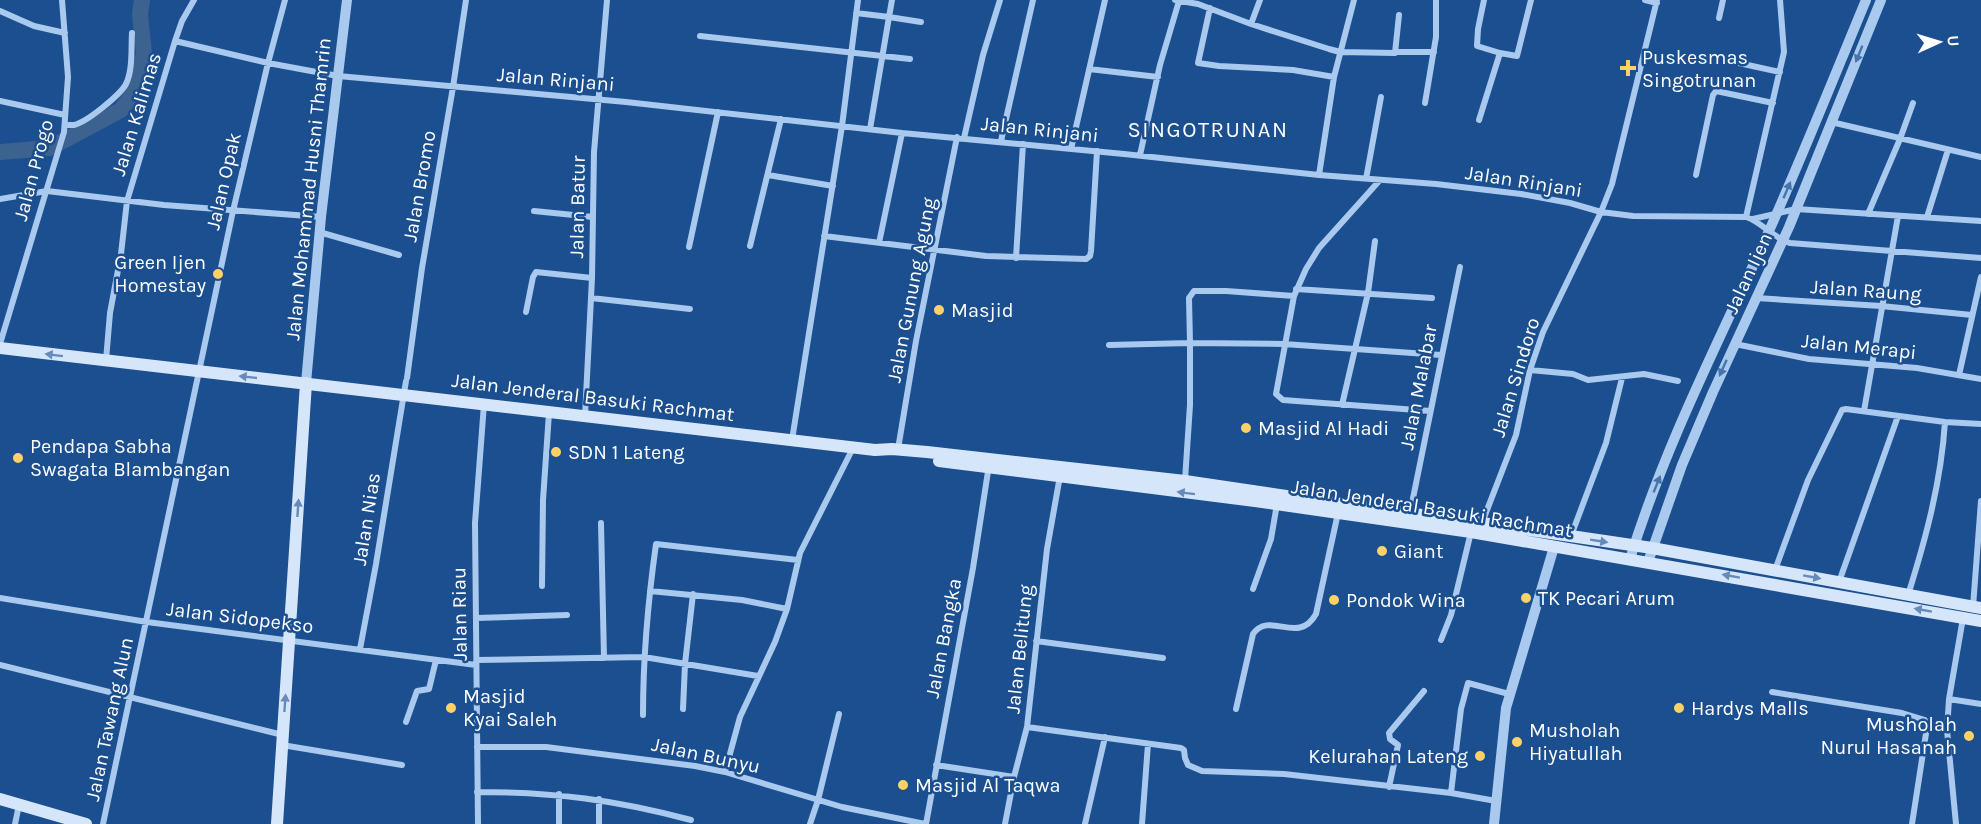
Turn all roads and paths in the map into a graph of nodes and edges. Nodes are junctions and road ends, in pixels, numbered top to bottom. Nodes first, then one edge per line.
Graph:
1 (62, 0) edge
2 (194, 0) edge
3 (285, 0) edge
4 (348, 0) edge
5 (466, 0) edge
6 (607, 0) edge
7 (858, 0) edge
8 (892, 0) edge
9 (1000, 0) edge
10 (1033, 0) edge
11 (1105, 0) edge
12 (1177, 0) edge
13 (1260, 0) edge
14 (1354, 0) edge
15 (1436, 0) edge
16 (1484, 0) edge
17 (1531, 0) edge
18 (1645, 0) edge
19 (1723, 0) edge
20 (1780, 0) edge
21 (1866, 0) edge
22 (1881, 0) edge
23 (1199, 2) edge
24 (1657, 2) edge
25 (1210, 8) junction
26 (0, 11) edge
27 (856, 13) junction
28 (1399, 15) dead end
29 (889, 17) junction
30 (1719, 18) dead end
31 (921, 22) dead end
32 (1251, 24) junction
33 (65, 33) junction
34 (132, 33) dead end
35 (700, 36) dead end
36 (175, 41) junction
37 (1340, 52) junction
38 (1395, 52) junction
39 (1434, 52) junction
40 (1500, 53) junction
41 (850, 54) junction
42 (882, 56) junction
43 (910, 59) dead end
44 (1725, 60) dead end
45 (268, 63) junction
46 (1089, 69) junction
47 (1780, 72) junction
48 (338, 76) junction
49 (1158, 77) junction
50 (1334, 77) junction
51 (453, 87) junction
52 (1381, 97) dead end
53 (598, 100) junction
54 (0, 101) edge
55 (1425, 103) dead end
56 (1773, 103) junction
57 (1913, 103) dead end
58 (718, 112) junction
59 (65, 115) junction
60 (781, 119) junction
61 (1479, 120) dead end
62 (1831, 122) junction
63 (842, 126) junction
64 (64, 128) junction
65 (870, 129) junction
66 (902, 133) junction
67 (960, 138) junction
68 (1900, 139) junction
69 (1001, 141) junction
70 (1023, 144) junction
71 (1071, 149) junction
72 (1948, 150) junction
73 (1097, 151) junction
74 (1140, 155) junction
75 (1981, 157) edge
76 (768, 175) junction
77 (1319, 175) junction
78 (1696, 175) dead end
79 (1366, 179) junction
80 (1380, 180) junction
81 (833, 186) junction
82 (47, 192) junction
83 (0, 199) edge
84 (127, 201) junction
85 (1796, 208) junction
86 (233, 211) junction
87 (534, 211) dead end
88 (1601, 212) junction
89 (1777, 212) junction
90 (1868, 214) junction
91 (1898, 216) junction
92 (321, 217) junction
93 (593, 217) junction
94 (1927, 217) junction
95 (1749, 218) junction
96 (1981, 221) edge
97 (1769, 231) junction
98 (319, 232) junction
99 (824, 236) junction
100 (1375, 241) dead end
101 (1783, 241) junction
102 (879, 243) junction
103 (750, 246) dead end
104 (689, 247) dead end
105 (935, 249) junction
106 (1892, 250) junction
107 (399, 255) dead end
108 (1016, 258) junction
109 (1981, 258) edge
110 (1460, 267) dead end
111 (1981, 277) edge
112 (592, 278) junction
113 (1295, 292) junction
114 (1368, 293) junction
115 (591, 298) junction
116 (1432, 298) dead end
117 (1756, 298) junction
118 (1881, 306) junction
119 (690, 309) dead end
120 (526, 312) dead end
121 (1972, 315) junction
122 (1190, 344) junction
123 (1284, 344) junction
124 (1734, 344) junction
125 (1109, 345) dead end
126 (0, 346) edge
127 (1355, 348) junction
128 (1441, 355) junction
129 (106, 361) junction
130 (1872, 364) junction
131 (1530, 370) junction
132 (200, 371) junction
133 (1959, 375) junction
134 (1622, 378) junction
135 (1981, 379) edge
136 (1678, 381) dead end
137 (306, 383) junction
138 (404, 394) junction
139 (484, 404) junction
140 (1342, 405) junction
141 (549, 411) junction
142 (1430, 411) junction
143 (1864, 411) junction
144 (585, 416) junction
145 (1898, 416) junction
146 (1945, 422) junction
147 (1981, 424) edge
148 (792, 440) junction
149 (854, 447) junction
150 (898, 449) junction
151 (875, 450) junction
152 (989, 463) junction
153 (1060, 476) junction
154 (1185, 481) junction
155 (1981, 501) edge
156 (1295, 502) junction
157 (1277, 504) junction
158 (1338, 513) junction
159 (1410, 514) junction
160 (601, 523) dead end
161 (1482, 523) junction
162 (1471, 532) junction
163 (1571, 536) junction
164 (1634, 546) junction
165 (1554, 547) junction
166 (1652, 548) junction
167 (1630, 559) junction
168 (798, 560) junction
169 (1648, 562) junction
170 (1775, 571) junction
171 (1839, 582) junction
172 (542, 586) dead end
173 (1253, 589) dead end
174 (650, 591) junction
175 (693, 594) junction
176 (1908, 595) junction
177 (0, 598) edge
178 (1977, 607) edge
179 (787, 609) junction
180 (567, 615) dead end
181 (1964, 617) junction
182 (476, 618) junction
183 (1981, 621) edge
184 (147, 622) junction
185 (289, 640) junction
186 (1441, 640) dead end
187 (1036, 641) junction
188 (360, 649) junction
189 (644, 657) junction
190 (604, 658) junction
191 (1163, 658) dead end
192 (436, 660) junction
193 (477, 662) junction
194 (685, 664) junction
195 (0, 665) edge
196 (758, 676) junction
197 (1424, 691) dead end
198 (1772, 692) dead end
199 (1509, 694) junction
200 (130, 699) junction
201 (1949, 699) junction
202 (1981, 704) edge
203 (683, 709) dead end
204 (1236, 709) dead end
205 (839, 714) dead end
206 (643, 715) dead end
207 (406, 722) dead end
208 (1027, 727) junction
209 (1105, 737) junction
210 (283, 740) junction
211 (1148, 744) junction
212 (477, 747) junction
213 (402, 765) dead end
214 (936, 765) junction
215 (725, 772) junction
216 (1014, 777) junction
217 (1389, 787) junction
218 (477, 792) junction
219 (1451, 793) junction
220 (559, 794) junction
221 (0, 799) edge
222 (599, 799) junction
223 (818, 800) junction
224 (1496, 801) junction
225 (19, 805) junction
226 (691, 820) dead end
227 (15, 824) edge
228 (86, 824) edge
229 (103, 824) edge
230 (277, 824) edge
231 (478, 824) edge
232 (559, 824) edge
233 (599, 824) edge
234 (810, 824) edge
235 (925, 824) edge
236 (1005, 824) edge
237 (1085, 824) edge
238 (1142, 824) edge
239 (1494, 824) edge
240 (1912, 824) edge
241 (1956, 824) edge

1 - 33 street, Jalan Progo
2 - 36 street
3 - 45 street, Jalan Opak
4 - 48 street, Jalan Mohammad Husni Thamrin
5 - 51 street, Jalan Bromo
6 - 53 street, Jalan Batur
7 - 27 street
8 - 29 street
9 - 67 street, Jalan Gunung Agung
10 - 69 street
11 - 46 street
12 - 23 street
12 - 49 street
13 - 32 street
14 - 37 street
15 - 39 street
16 - 40 street
17 - 40 street
18 - 24 street
19 - 30 street
20 - 47 street
89 -> 21 street, Jalan Ijen
22 -> 62 street, Jalan Ijen
23 - 25 street
24 - 88 street, Jalan Sindoro
25 - 32 street
25 - 50 street
26 - 33 street
27 - 29 street
27 - 41 street
28 - 38 street
29 - 31 street
29 - 42 street
32 - 37 street
33 - 59 street, Jalan Progo
34 - 64 street
35 - 41 street
36 - 45 street, Jalan Kalimas
36 - 84 street, Jalan Kalimas
37 - 38 street
37 - 50 street
38 - 39 street
39 - 55 street
40 - 61 street
41 - 42 street
41 - 63 street
42 - 43 street
42 - 65 street
44 - 47 street
45 - 48 street, Jalan Kalimas
45 - 86 street, Jalan Opak
46 - 49 street
46 - 71 street
47 - 56 street
48 - 51 street, Jalan Rinjani
48 - 92 street, Jalan Mohammad Husni Thamrin
49 - 74 street
50 - 77 street
51 - 53 street, Jalan Rinjani
51 - 138 street, Jalan Bromo
52 - 79 street
53 - 58 street, Jalan Rinjani
53 - 93 street, Jalan Batur
54 - 59 street
56 - 78 street
56 - 95 street
57 - 68 street
58 - 60 street, Jalan Rinjani
58 - 104 street
59 - 64 street, Jalan Progo
60 - 63 street, Jalan Rinjani
60 - 76 street
62 - 68 street
62 - 85 street, Jalan Ijen
63 - 65 street, Jalan Rinjani
63 - 81 street
64 - 82 street, Jalan Progo
65 - 66 street, Jalan Rinjani
66 - 67 street, Jalan Rinjani
66 - 102 street
67 - 69 street, Jalan Rinjani
67 - 105 street, Jalan Gunung Agung
68 - 72 street
68 - 90 street
69 - 70 street, Jalan Rinjani
70 - 71 street, Jalan Rinjani
70 - 108 street
71 - 73 street, Jalan Rinjani
72 - 75 street
72 - 94 street
73 - 74 street, Jalan Rinjani
73 - 108 street
74 - 77 street, Jalan Rinjani
76 - 81 street
76 - 103 street
77 - 79 street, Jalan Rinjani
79 - 80 street, Jalan Rinjani
80 - 88 street, Jalan Rinjani
80 - 113 street
81 - 99 street
82 - 83 street
82 - 84 street
82 - 126 street, Jalan Progo
84 - 86 street
84 - 129 street, Jalan Kalimas
85 - 89 street, Jalan Rinjani
85 - 90 street, Jalan Rinjani
85 - 101 street, Jalan Ijen
86 - 92 street
86 - 132 street, Jalan Opak
87 - 93 street
88 - 95 street, Jalan Rinjani
88 - 131 street, Jalan Sindoro
89 - 95 street, Jalan Rinjani
89 - 97 street, Jalan Ijen
90 - 91 street, Jalan Rinjani
91 - 94 street, Jalan Rinjani
91 - 106 street
92 - 98 street, Jalan Mohammad Husni Thamrin
93 - 112 street, Jalan Batur
94 - 96 street, Jalan Rinjani
95 - 97 street
97 - 101 street
164 -> 97 street, Jalan Ijen
98 - 107 street
98 - 137 street, Jalan Mohammad Husni Thamrin
99 - 102 street
99 - 148 street
100 - 114 street
101 - 106 street
101 - 117 street, Jalan Ijen
102 - 105 street
105 - 108 street
105 - 150 street, Jalan Gunung Agung
106 - 109 street
106 - 118 street
110 - 128 street, Jalan Malabar
111 - 121 street
112 - 115 street, Jalan Batur
112 - 120 street
113 - 114 street
113 - 122 street
113 - 123 street
114 - 116 street
114 - 127 street
115 - 119 street
115 - 144 street, Jalan Batur
117 - 118 street, Jalan Raung
117 - 124 street, Jalan Ijen
118 - 121 street, Jalan Raung
118 - 130 street
121 - 133 street
122 - 123 street
122 - 125 street
122 - 154 street
123 - 127 street
123 - 140 street
124 - 130 street, Jalan Merapi
124 -> 166 street, Jalan Ijen
129 -> 126 main road, Jalan Jenderal Basuki Rachmat
127 - 128 street
127 - 140 street
128 - 142 street, Jalan Malabar
129 - 132 main road, Jalan Jenderal Basuki Rachmat
130 - 133 street, Jalan Merapi
130 - 143 street
131 - 134 street
131 - 161 street, Jalan Sindoro
137 -> 132 main road, Jalan Jenderal Basuki Rachmat
132 - 184 street, Jalan Opak
133 - 135 street, Jalan Merapi
134 - 136 street
134 - 163 street
137 - 138 main road, Jalan Jenderal Basuki Rachmat
185 -> 137 main road
138 - 139 main road, Jalan Jenderal Basuki Rachmat
138 - 188 street, Jalan Nias
139 - 141 main road, Jalan Jenderal Basuki Rachmat
139 - 182 street, Jalan Riau
140 - 142 street
141 - 144 main road, Jalan Jenderal Basuki Rachmat
141 - 172 street
142 - 159 street, Jalan Malabar
143 - 145 street
143 - 170 street
144 - 148 main road, Jalan Jenderal Basuki Rachmat
145 - 146 street
145 - 171 street
146 - 147 street
146 - 176 street
148 - 149 main road, Jalan Jenderal Basuki Rachmat
149 - 151 main road, Jalan Jenderal Basuki Rachmat
149 - 168 street
150 - 151 main road, Jalan Jenderal Basuki Rachmat
150 - 152 main road, Jalan Jenderal Basuki Rachmat
151 - 152 main road, Jalan Jenderal Basuki Rachmat
152 - 153 main road, Jalan Jenderal Basuki Rachmat
152 - 154 main road, Jalan Jenderal Basuki Rachmat
152 - 214 street, Jalan Bangka
157 -> 153 main road, Jalan Jenderal Basuki Rachmat
153 - 187 street, Jalan Belitung
154 - 156 main road, Jalan Jenderal Basuki Rachmat
155 - 178 street
156 - 157 main road, Jalan Jenderal Basuki Rachmat
156 - 158 main road, Jalan Jenderal Basuki Rachmat
156 - 159 main road, Jalan Jenderal Basuki Rachmat
157 - 173 street
158 - 162 main road, Jalan Jenderal Basuki Rachmat
158 - 204 street
159 - 161 main road, Jalan Jenderal Basuki Rachmat
160 - 190 street
161 - 163 main road, Jalan Jenderal Basuki Rachmat
162 - 165 main road, Jalan Jenderal Basuki Rachmat
162 - 186 street
163 -> 164 main road, Jalan Jenderal Basuki Rachmat
164 - 166 main road, Jalan Jenderal Basuki Rachmat
164 - 167 street, Jalan Ijen
165 - 167 main road, Jalan Jenderal Basuki Rachmat
165 - 199 street
166 - 169 street, Jalan Ijen
166 - 170 main road, Jalan Jenderal Basuki Rachmat
167 - 169 main road, Jalan Jenderal Basuki Rachmat
168 - 174 street
168 - 179 street
181 -> 169 main road, Jalan Jenderal Basuki Rachmat
170 -> 171 main road, Jalan Jenderal Basuki Rachmat
171 - 176 main road, Jalan Jenderal Basuki Rachmat
174 - 175 street
174 - 189 street
175 - 179 street
175 - 194 street
176 - 178 main road, Jalan Jenderal Basuki Rachmat
177 - 184 street, Jalan Sidopekso
179 - 196 street
180 - 182 street
181 - 183 main road, Jalan Jenderal Basuki Rachmat
181 - 201 street
182 - 193 street, Jalan Riau
184 - 185 street, Jalan Sidopekso
184 - 200 street, Jalan Tawang Alun
185 - 188 street, Jalan Sidopekso
210 -> 185 main road
187 - 191 street
187 - 208 street, Jalan Belitung
188 - 192 street, Jalan Sidopekso
189 - 190 street, Jalan Sidopekso
189 - 194 street, Jalan Sidopekso
189 - 206 street
190 - 193 street, Jalan Sidopekso
192 - 193 street, Jalan Sidopekso
192 - 207 street
193 - 212 street, Jalan Riau
194 - 196 street, Jalan Sidopekso
194 - 203 street
195 - 200 street
196 - 215 street
197 - 217 street
198 - 240 street
199 - 219 street
199 - 224 street
200 - 210 street
200 - 229 street, Jalan Tawang Alun
201 - 202 street
201 - 241 street
205 - 223 street
208 - 209 street
208 - 216 street, Jalan Belitung
209 - 211 street
209 - 237 street
210 - 213 street
210 - 230 main road
211 - 217 street
211 - 238 street
212 - 215 street, Jalan Bunyu
212 - 218 street, Jalan Riau
214 - 216 street
214 - 235 street, Jalan Bangka
215 - 223 street, Jalan Bunyu
216 - 236 street, Jalan Belitung
217 - 219 street
218 - 220 street
218 - 231 street, Jalan Riau
219 - 224 street
220 - 222 street
220 - 232 street
221 - 225 main road
222 - 226 street
222 - 233 street
223 - 234 street
223 - 235 street, Jalan Bunyu
224 - 239 street
225 - 227 street
225 - 228 main road

